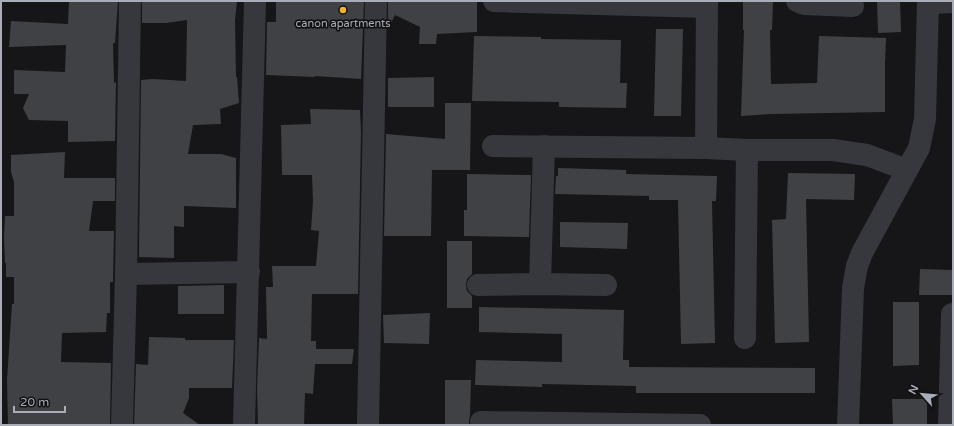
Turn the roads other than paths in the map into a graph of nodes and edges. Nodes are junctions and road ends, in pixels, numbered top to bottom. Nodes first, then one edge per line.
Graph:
1 (130, 1) edge
2 (255, 1) edge
3 (376, 1) edge
4 (494, 1) edge
5 (797, 1) edge
6 (544, 2) edge
7 (928, 2) edge
8 (953, 2) edge
9 (707, 4) edge
10 (853, 6) dead end
11 (493, 146) dead end
12 (544, 146) junction
13 (706, 148) junction
14 (746, 150) junction
15 (907, 170) junction
16 (249, 272) junction
17 (126, 274) junction
18 (540, 284) junction
19 (478, 285) dead end
20 (606, 285) dead end
21 (952, 314) dead end
22 (745, 338) dead end
23 (951, 382) edge
24 (481, 422) dead end
25 (536, 424) edge
26 (122, 425) edge
27 (244, 425) edge
28 (368, 425) edge
29 (700, 425) edge
30 (848, 425) edge
31 (949, 425) edge

1 - 17 street
2 - 16 street
3 - 28 street
4 - 6 street
5 - 10 street
6 - 9 street
7 - 8 street
7 - 15 street
9 - 13 street
11 - 12 street
12 - 13 street
12 - 18 street
13 - 14 street
14 - 15 street
14 - 22 street
15 - 30 street
16 - 17 street
16 - 27 street
17 - 26 street
18 - 19 street
18 - 20 street
21 - 23 street
23 - 31 street
24 - 25 street
25 - 29 street

